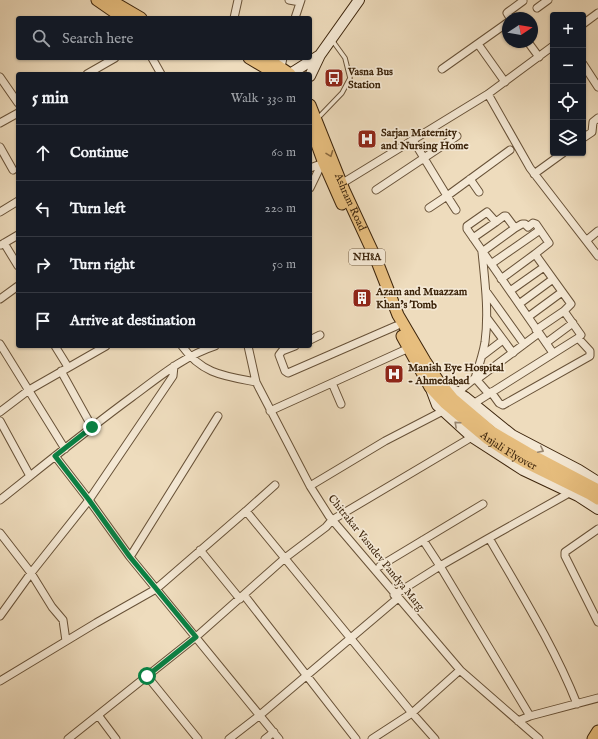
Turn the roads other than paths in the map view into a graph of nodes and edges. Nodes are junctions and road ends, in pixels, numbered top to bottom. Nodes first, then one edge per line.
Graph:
1 (97, 0) edge
2 (110, 0) edge
3 (238, 0) edge
4 (289, 0) edge
5 (358, 0) edge
6 (548, 0) edge
7 (301, 1) edge
8 (523, 1) edge
9 (537, 8) dead end
10 (508, 12) edge
11 (598, 13) edge
12 (120, 16) edge
13 (138, 16) edge
14 (234, 16) edge
15 (296, 16) edge
16 (586, 22) edge
17 (502, 25) edge
18 (332, 39) junction
19 (478, 44) junction
20 (532, 48) edge
21 (550, 48) edge
22 (320, 56) junction
23 (539, 57) junction
24 (113, 60) edge
25 (153, 60) edge
26 (253, 60) edge
27 (268, 60) edge
28 (277, 69) edge
29 (442, 69) dead end
30 (586, 69) edge
31 (101, 71) edge
32 (160, 72) edge
33 (293, 72) edge
34 (312, 72) edge
35 (0, 77) edge
36 (505, 82) junction
37 (598, 87) edge
38 (488, 94) junction
39 (16, 100) edge
40 (16, 114) edge
41 (598, 118) edge
42 (313, 122) edge
43 (0, 123) edge
44 (456, 136) dead end
45 (586, 136) edge
46 (413, 140) junction
47 (0, 147) edge
48 (510, 150) dead end
49 (559, 156) edge
50 (424, 158) junction
51 (322, 163) junction
52 (312, 167) edge
53 (13, 170) dead end
54 (534, 174) junction
55 (470, 179) junction
56 (312, 184) edge
57 (341, 184) junction
58 (376, 190) dead end
59 (479, 192) dead end
60 (447, 196) junction
61 (16, 202) edge
62 (429, 208) dead end
63 (456, 210) dead end
64 (0, 212) edge
65 (496, 222) junction
66 (515, 228) junction
67 (540, 230) junction
68 (598, 232) edge
69 (16, 236) edge
70 (473, 238) junction
71 (587, 240) junction
72 (2, 244) edge
73 (482, 252) junction
74 (535, 254) junction
75 (598, 256) edge
76 (16, 263) edge
77 (491, 264) junction
78 (544, 266) junction
79 (501, 279) junction
80 (553, 279) junction
81 (16, 287) edge
82 (486, 291) junction
83 (510, 291) junction
84 (562, 292) junction
85 (0, 299) edge
86 (519, 304) junction
87 (564, 311) junction
88 (528, 317) junction
89 (487, 318) junction
90 (573, 323) junction
91 (396, 326) junction
92 (538, 331) junction
93 (320, 335) dead end
94 (578, 338) junction
95 (312, 339) edge
96 (503, 340) junction
97 (546, 343) junction
98 (0, 344) edge
99 (524, 344) junction
100 (56, 348) edge
101 (101, 348) edge
102 (184, 348) edge
103 (210, 348) edge
104 (248, 348) edge
105 (291, 348) edge
106 (409, 348) junction
107 (512, 353) junction
108 (553, 354) junction
109 (190, 356) junction
110 (482, 356) junction
111 (174, 366) junction
112 (68, 367) junction
113 (61, 371) junction
114 (475, 379) junction
115 (256, 382) junction
116 (332, 383) junction
117 (435, 384) junction
118 (29, 390) junction
119 (490, 393) junction
120 (450, 401) junction
121 (341, 404) dead end
122 (473, 404) junction
123 (270, 411) junction
124 (0, 412) edge
125 (218, 416) dead end
126 (0, 421) edge
127 (92, 427) junction
128 (472, 437) junction
129 (65, 449) junction
130 (55, 456) junction
131 (30, 476) junction
132 (598, 482) edge
133 (275, 485) dead end
134 (310, 486) junction
135 (598, 490) edge
136 (571, 492) junction
137 (598, 499) edge
138 (0, 500) edge
139 (89, 500) junction
140 (483, 504) dead end
141 (598, 509) edge
142 (246, 511) junction
143 (332, 520) junction
144 (598, 529) edge
145 (0, 533) edge
146 (489, 538) junction
147 (424, 540) junction
148 (200, 550) junction
149 (130, 557) junction
150 (284, 558) junction
151 (380, 566) dead end
152 (440, 566) junction
153 (31, 573) junction
154 (156, 589) junction
155 (242, 597) junction
156 (396, 597) junction
157 (0, 616) edge
158 (598, 622) edge
159 (196, 637) junction
160 (350, 638) junction
161 (66, 641) junction
162 (460, 670) junction
163 (306, 675) junction
164 (147, 676) junction
165 (0, 681) edge
166 (598, 698) edge
167 (577, 704) junction
168 (412, 713) junction
169 (98, 715) junction
170 (260, 715) junction
171 (530, 716) junction
172 (518, 721) junction
173 (598, 731) edge
174 (274, 732) junction
175 (68, 739) edge
176 (116, 739) edge
177 (198, 739) edge
178 (229, 739) edge
179 (265, 739) edge
180 (279, 739) edge
181 (356, 739) edge
182 (372, 739) edge
183 (434, 739) edge
184 (539, 739) edge
185 (593, 739) edge

1 - 12 main road
2 - 13 main road
3 - 14 street
4 - 7 street
5 - 18 street
6 - 9 street
7 - 15 street
8 - 10 street
11 - 16 street
17 - 19 street
18 - 22 street
18 - 42 lane
19 - 29 street
19 - 36 street
20 - 23 street
21 - 23 street
22 - 33 street
22 - 34 street
23 - 36 street
24 - 31 street
25 - 32 street
26 - 28 main road
27 - 28 main road
30 - 37 street
35 - 39 street
36 - 38 street
38 - 46 street
38 - 54 street
40 - 43 street
41 - 45 street
42 - 51 main road, Ashram Road / NH8A
42 -> 57 main road, Ashram Road
44 - 50 street
46 - 50 street
46 - 57 street
47 - 53 street
48 - 55 street
49 - 54 street
50 - 58 street
50 - 60 street
51 - 52 street
51 - 56 street
51 - 91 main road, Ashram Road / NH8A
54 - 71 street
55 - 59 street
55 - 60 street
57 - 117 main road, Ashram Road
60 - 62 street
60 - 63 street
61 - 64 street
65 - 66 street
65 - 70 street
65 - 70 street
66 - 67 street
66 - 73 street
67 - 74 street
67 - 77 street
68 - 71 street
69 - 72 street
70 - 73 street
71 - 75 street
72 - 76 street
73 - 77 street
73 - 82 street
74 - 78 street
74 - 79 street
77 - 79 street
78 - 80 street
78 - 83 street
79 - 83 street
80 - 84 street
80 - 86 street
81 - 85 street
82 - 89 street
82 - 99 street
83 - 86 street
84 - 87 street
84 - 88 street
86 - 88 street
87 - 90 street
87 - 92 street
88 - 92 street
89 - 96 street
89 - 110 street
90 - 94 street
90 - 97 street
91 - 105 street
91 - 106 main road, Ashram Road / NH8A
92 - 97 street
92 - 99 street
93 - 95 street
94 - 108 street
94 - 119 street
96 - 107 street
96 - 110 street
97 - 108 street
98 - 118 street
99 - 107 street
100 - 112 street
101 - 112 street
102 - 109 street
103 - 109 street
104 - 115 street, Chitrakar Vasudev Pandya Marg
106 - 116 street
106 - 117 main road, Ashram Road / NH8A
107 - 114 street
108 - 119 street
109 - 111 street
109 - 115 street
110 - 114 street
111 - 127 street
111 - 139 street
112 - 113 street
113 - 118 street
113 - 127 street
114 - 119 street
114 - 120 street
115 - 123 street, Chitrakar Vasudev Pandya Marg
116 - 121 street
116 - 123 street
117 - 120 main road, Anjali Flyover
117 - 120 street
118 - 124 street
118 - 129 street
119 - 122 street
120 - 122 street
128 -> 120 street
120 - 134 street
120 - 135 main road, Anjali Flyover
120 - 137 main road, Anjali Flyover
122 -> 132 street
123 - 134 street, Chitrakar Vasudev Pandya Marg
125 - 149 street
126 - 131 street
127 - 129 street
128 - 136 street
128 - 143 street
129 - 130 street
130 - 131 street
130 - 139 street
131 - 138 street
133 - 142 street
134 - 143 street, Chitrakar Vasudev Pandya Marg
136 - 141 street
136 - 146 street
139 - 149 street
139 - 153 street
140 - 147 street
142 - 148 street
142 - 150 street
143 - 150 street
143 - 156 street, Chitrakar Vasudev Pandya Marg
144 - 158 street
145 - 153 street
146 - 152 street
146 - 167 street
147 - 151 street
147 - 152 street
148 - 154 street
148 - 155 street
149 - 154 street
150 - 155 street
150 - 160 street
152 - 156 street
152 - 171 street
153 - 157 street
153 - 161 street
154 - 159 street
154 - 161 street
155 - 159 street
155 - 163 street
156 - 160 street
156 - 162 street, Chitrakar Vasudev Pandya Marg
159 - 164 street
159 - 170 street
160 - 163 street
160 - 168 street
161 - 165 street
162 - 168 street
162 - 172 street, Chitrakar Vasudev Pandya Marg
163 - 170 street
163 - 181 street
164 - 169 street
164 - 177 street
166 - 167 street
167 - 171 street
168 - 182 street
168 - 183 street
169 - 175 street
169 - 176 street
170 - 174 street
170 - 178 street
171 - 172 street
172 - 184 street, Chitrakar Vasudev Pandya Marg
173 - 185 main road
174 - 179 street
174 - 180 street

